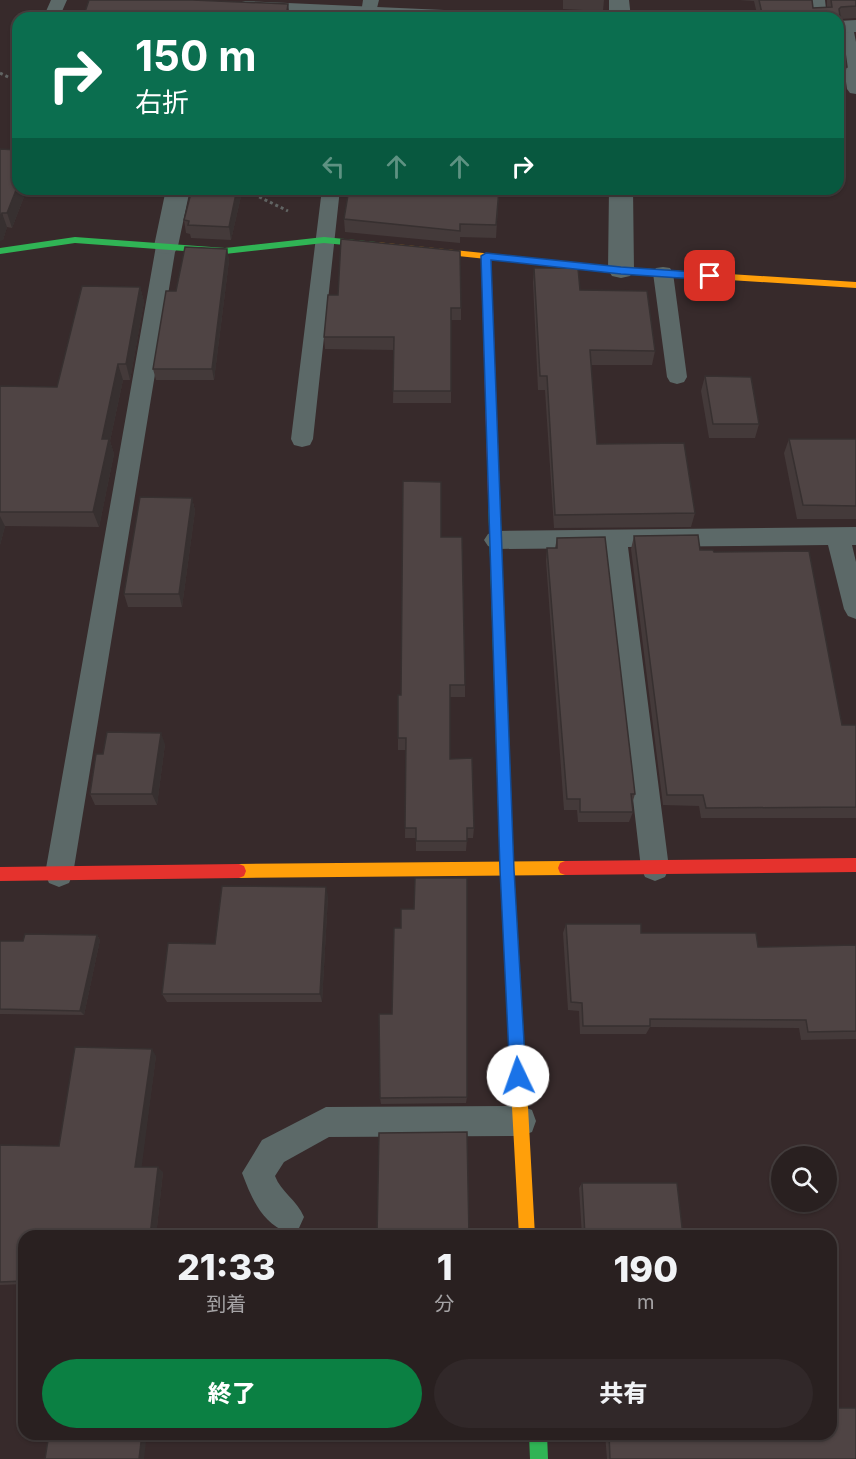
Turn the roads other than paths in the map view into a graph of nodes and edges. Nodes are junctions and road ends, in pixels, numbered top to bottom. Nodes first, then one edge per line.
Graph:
1 (302, 5) edge
2 (370, 6) edge
3 (230, 7) edge
4 (430, 12) edge
5 (847, 27) edge
6 (856, 89) edge
7 (177, 195) edge
8 (330, 195) edge
9 (621, 195) edge
10 (324, 240) junction
11 (166, 246) junction
12 (0, 251) edge
13 (486, 256) junction
14 (621, 270) junction
15 (663, 273) junction
16 (856, 285) edge
17 (677, 377) dead end
18 (302, 439) dead end
19 (847, 537) edge
20 (615, 539) junction
21 (495, 540) junction
22 (856, 609) edge
23 (655, 868) junction
24 (507, 870) junction
25 (855, 871) edge
26 (0, 874) edge
27 (59, 874) junction
28 (521, 1121) junction
29 (288, 1217) dead end
30 (527, 1230) edge
31 (538, 1440) edge
32 (539, 1459) edge

1 - 2 street
1 - 3 street
2 - 4 street
5 - 6 lane
7 - 11 street
8 - 10 lane
9 - 14 street
10 - 11 street
10 - 13 street
10 - 18 lane
11 - 12 street
11 - 27 lane
13 - 14 street
13 - 21 street
14 - 15 street
15 - 16 street
15 - 17 lane
19 - 20 lane
19 - 22 lane
20 - 21 lane
20 - 23 lane
21 - 24 street
23 - 24 street
23 - 25 street
24 - 27 street
24 - 28 street
26 - 27 street
28 - 29 lane
28 - 30 street
31 - 32 street

